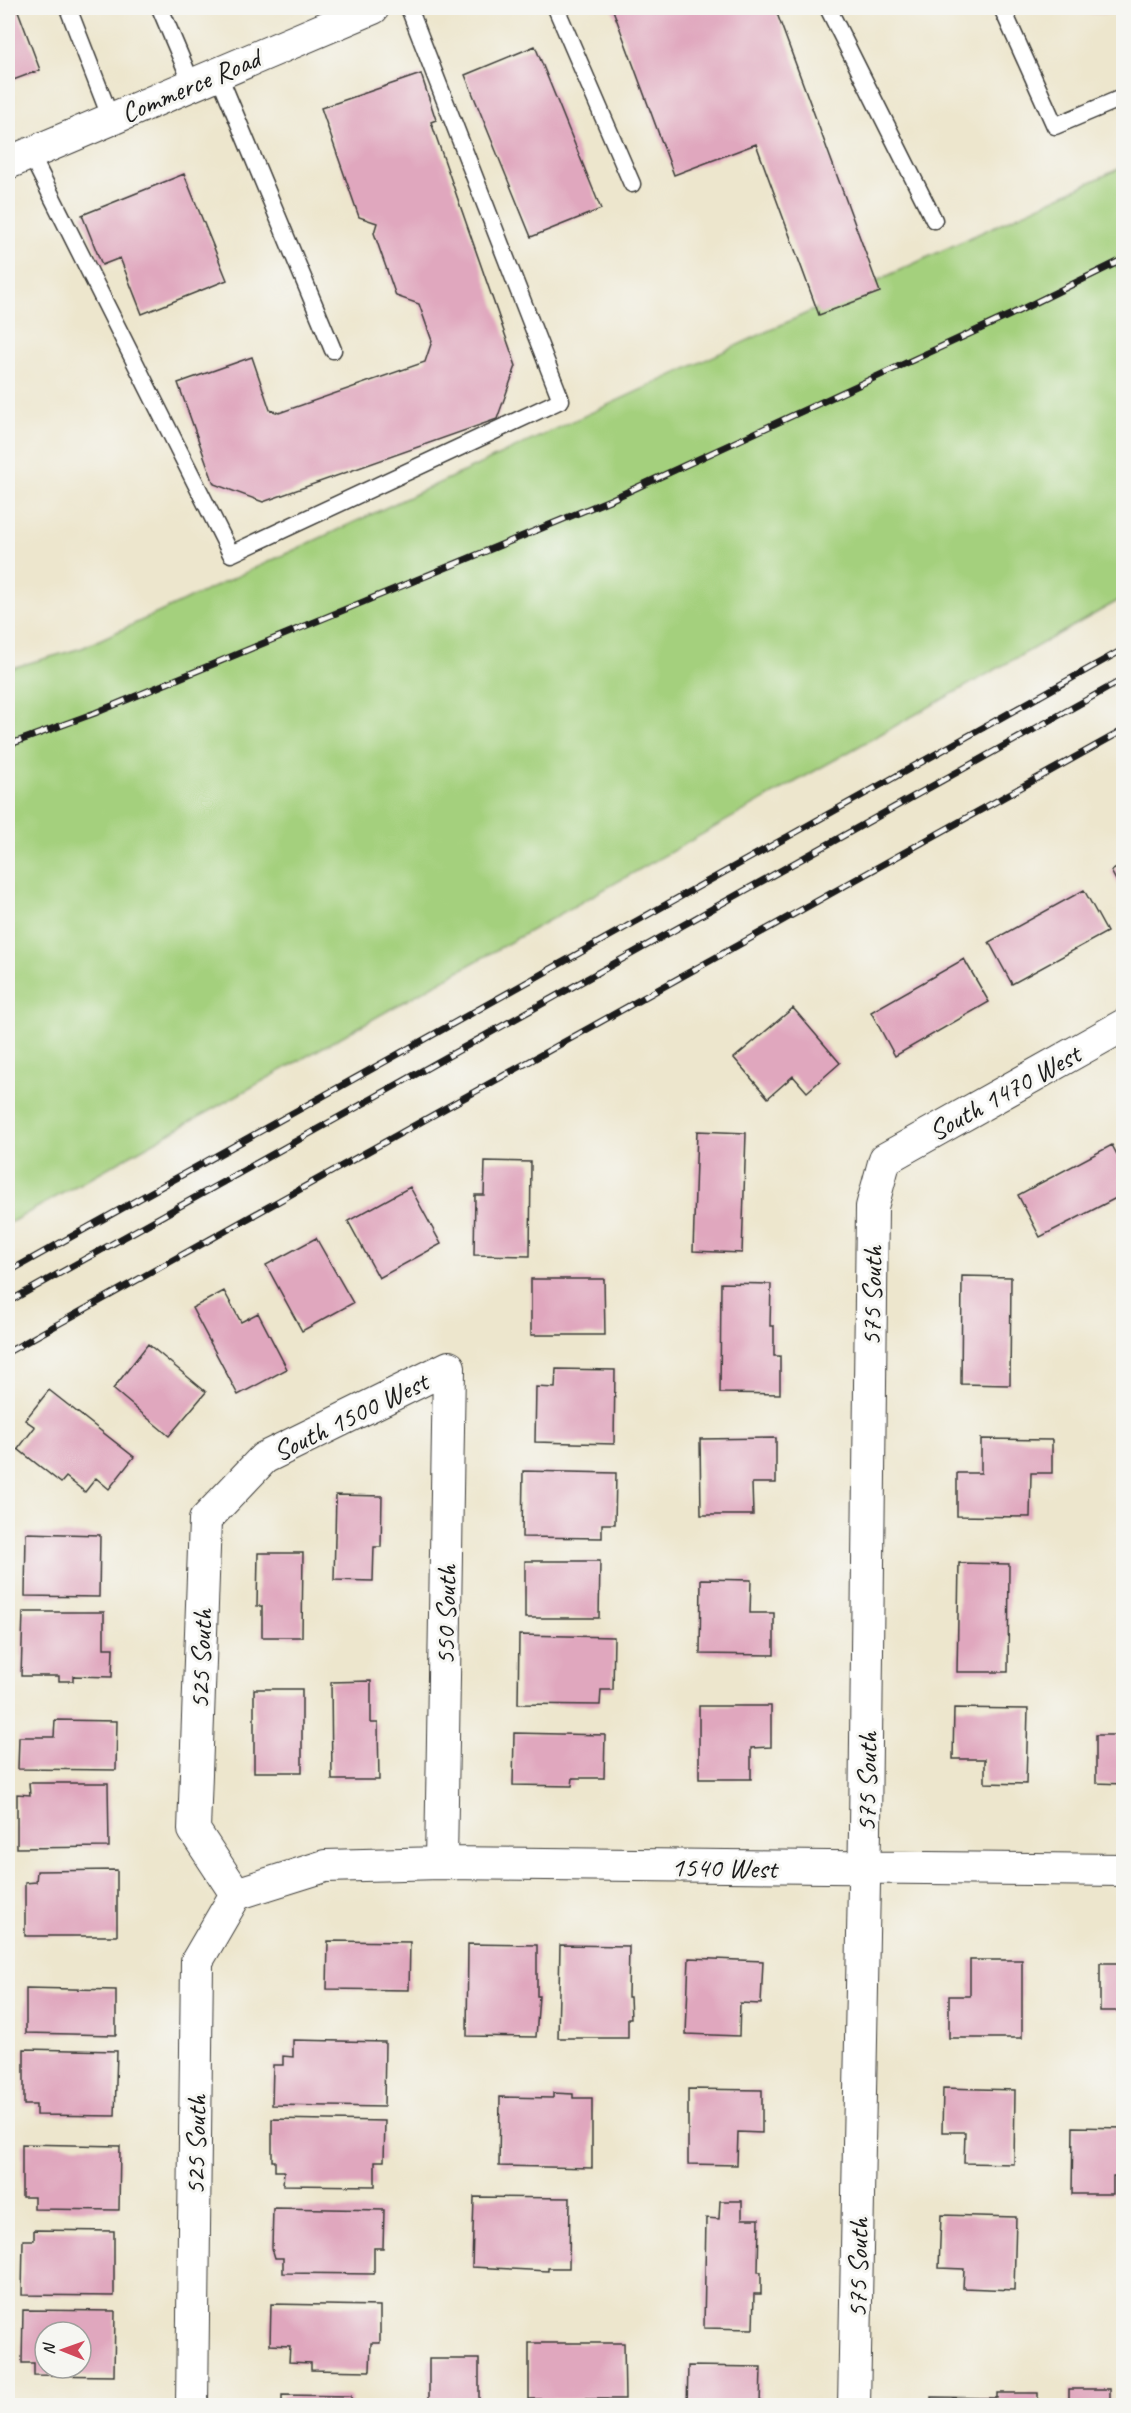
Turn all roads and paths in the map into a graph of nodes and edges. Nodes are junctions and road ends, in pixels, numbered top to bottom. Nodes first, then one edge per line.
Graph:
1 (68, 8) edge
2 (159, 8) edge
3 (373, 8) edge
4 (409, 8) edge
5 (556, 8) edge
6 (828, 8) edge
7 (1002, 8) edge
8 (205, 79) junction
9 (1124, 96) edge
10 (111, 119) junction
11 (19, 158) edge
12 (632, 184) dead end
13 (934, 220) dead end
14 (333, 350) dead end
15 (1124, 1025) edge
16 (885, 1159) joint
17 (448, 1367) joint
18 (205, 1520) joint
19 (441, 1863) junction
20 (865, 1869) junction
21 (1124, 1870) edge
22 (236, 1894) junction
23 (192, 2406) edge
24 (854, 2406) edge

1 - 10 lane
2 - 8 lane
3 - 8 street, Commerce Road
4 - 11 lane
5 - 12 lane
6 - 13 lane
7 - 9 lane
8 - 10 street, Commerce Road
8 - 14 lane
10 - 11 street, Commerce Road
15 - 16 street, South 1470 West
16 - 20 street, 575 South
17 - 18 street, South 1500 West
17 - 19 street, 550 South
18 - 22 street, 525 South
19 - 20 street, 1540 West
19 - 22 street, 1540 West
20 - 21 street, 1540 West
20 - 24 street, 575 South
22 - 23 street, 525 South

